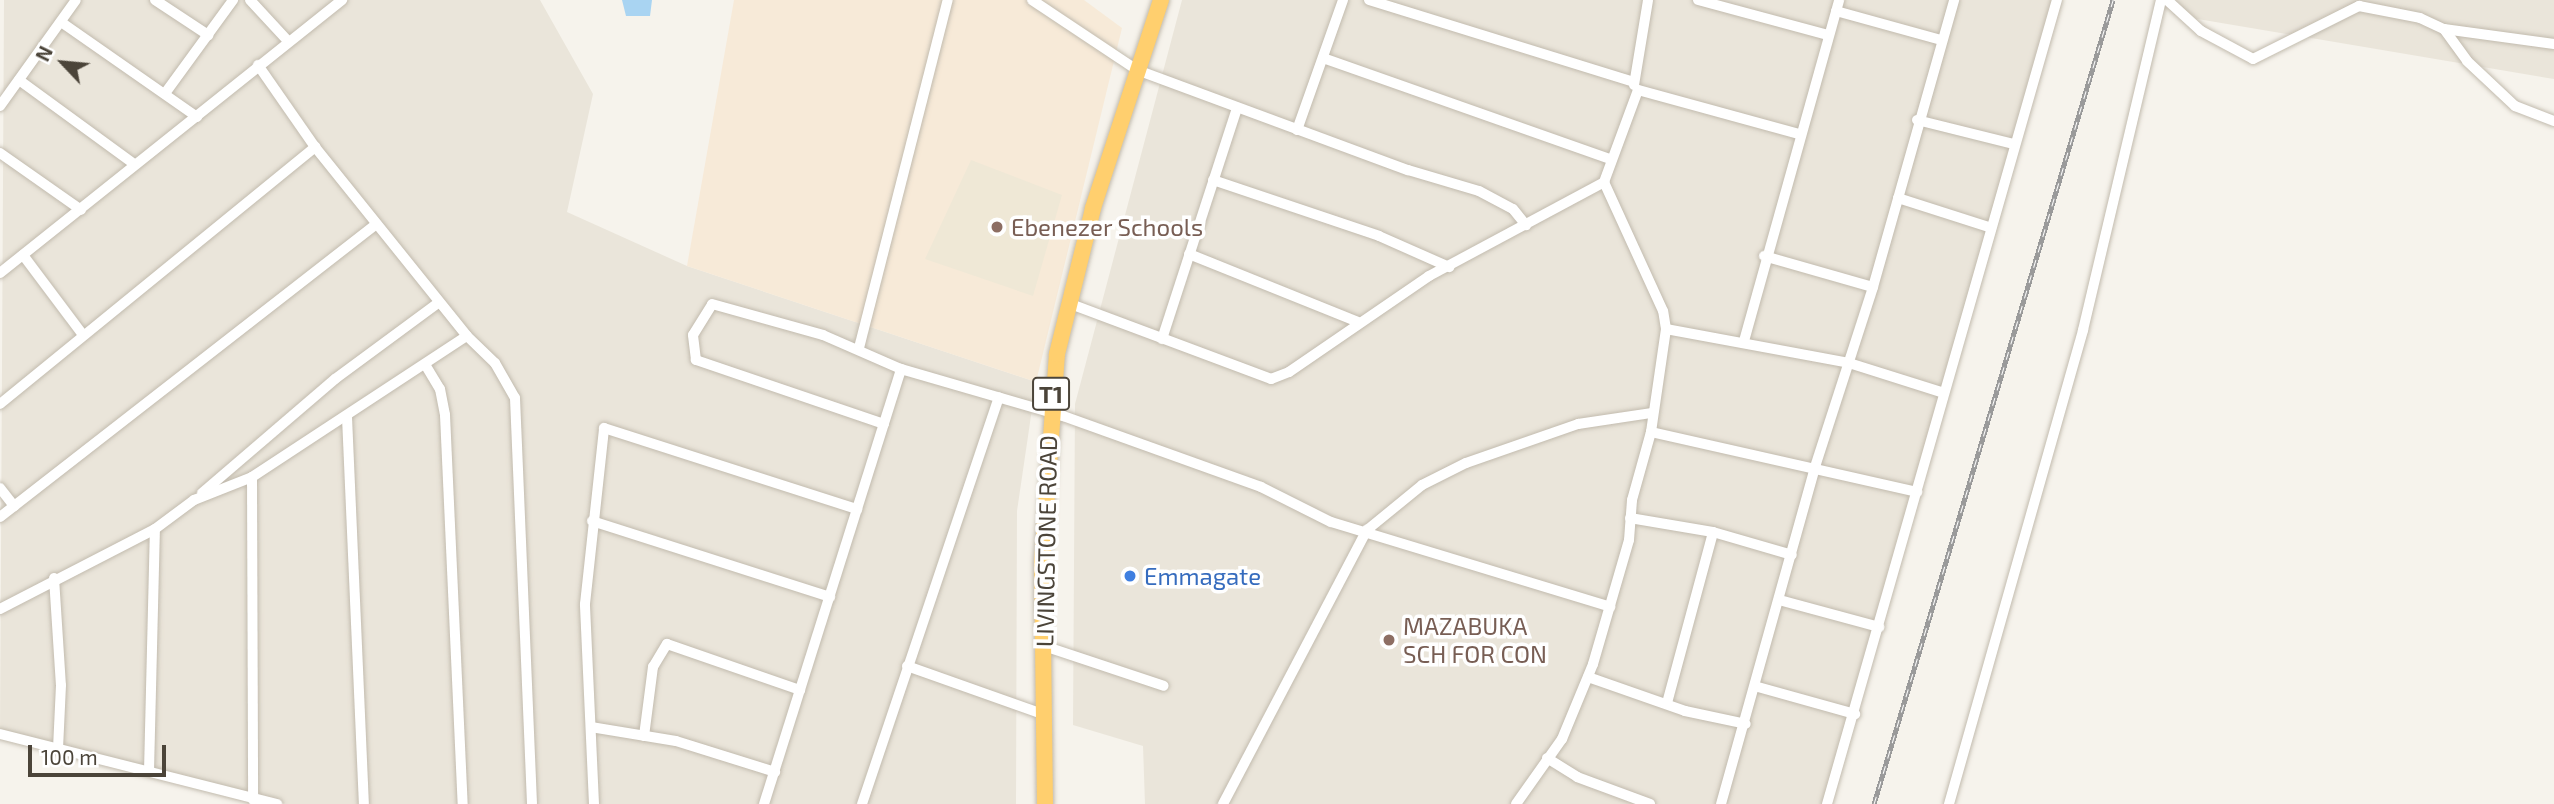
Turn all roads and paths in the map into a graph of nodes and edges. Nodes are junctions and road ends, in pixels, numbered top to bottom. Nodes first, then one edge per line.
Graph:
1 (76, 0) edge
2 (155, 0) edge
3 (233, 0) edge
4 (250, 0) edge
5 (342, 0) edge
6 (948, 0) edge
7 (1032, 0) edge
8 (1161, 0) edge
9 (1343, 0) edge
10 (1369, 0) edge
11 (1648, 0) edge
12 (1698, 0) edge
13 (1954, 0) edge
14 (2057, 0) edge
15 (2161, 0) edge
16 (2167, 0) edge
17 (1837, 6) edge
18 (61, 22) junction
19 (2444, 29) junction
20 (208, 34) junction
21 (1828, 35) junction
22 (1941, 40) junction
23 (288, 41) junction
24 (2554, 44) edge
25 (1323, 58) junction
26 (258, 65) junction
27 (1137, 70) junction
28 (19, 80) junction
29 (1634, 86) junction
30 (166, 92) junction
31 (0, 106) edge
32 (1237, 108) junction
33 (197, 117) junction
34 (1917, 120) junction
35 (2554, 121) edge
36 (1297, 130) junction
37 (1798, 134) junction
38 (2014, 144) junction
39 (315, 147) junction
40 (0, 153) edge
41 (1612, 160) junction
42 (134, 164) junction
43 (1213, 180) junction
44 (1604, 182) junction
45 (1898, 198) junction
46 (81, 210) junction
47 (377, 224) junction
48 (1526, 225) junction
49 (1989, 227) junction
50 (1189, 254) junction
51 (23, 255) junction
52 (1763, 256) junction
53 (1449, 267) junction
54 (0, 273) edge
55 (1873, 287) junction
56 (438, 303) junction
57 (1068, 303) junction
58 (1358, 322) junction
59 (1666, 328) junction
60 (83, 335) junction
61 (467, 336) junction
62 (1162, 339) junction
63 (1744, 341) junction
64 (859, 348) junction
65 (1849, 363) junction
66 (426, 366) junction
67 (901, 369) junction
68 (1941, 392) junction
69 (999, 397) junction
70 (0, 404) edge
71 (1049, 412) junction
72 (1652, 413) junction
73 (347, 417) junction
74 (884, 424) junction
75 (1651, 432) junction
76 (1814, 470) junction
77 (253, 477) junction
78 (0, 488) edge
79 (1917, 492) junction
80 (194, 500) junction
81 (14, 506) junction
82 (857, 509) junction
83 (0, 517) edge
84 (1630, 518) junction
85 (592, 521) junction
86 (155, 529) junction
87 (1367, 530) junction
88 (1713, 532) junction
89 (1792, 555) junction
90 (54, 578) junction
91 (830, 597) junction
92 (1779, 600) junction
93 (1610, 607) junction
94 (0, 609) edge
95 (1880, 627) junction
96 (1044, 646) junction
97 (907, 666) junction
98 (1588, 677) junction
99 (1164, 686) dead end
100 (1758, 687) junction
101 (800, 690) junction
102 (1667, 703) junction
103 (1855, 714) junction
104 (1045, 715) junction
105 (1746, 724) junction
106 (591, 727) junction
107 (0, 734) edge
108 (643, 736) junction
109 (58, 749) junction
110 (1547, 758) junction
111 (149, 771) junction
112 (775, 772) junction
113 (253, 800) junction
114 (277, 804) edge
115 (364, 804) edge
116 (463, 804) edge
117 (532, 804) edge
118 (594, 804) edge
119 (764, 804) edge
120 (862, 804) edge
121 (1045, 804) edge
122 (1223, 804) edge
123 (1516, 804) edge
124 (1650, 804) edge
125 (1721, 804) edge
126 (1827, 804) edge
127 (1949, 804) edge

1 - 18 street
2 - 20 street
3 - 20 street
4 - 23 street
5 - 23 street
6 - 64 street
7 - 27 street
8 - 27 highway, LIVINGSTONE ROAD / T1
9 - 25 street
10 - 29 street
11 - 29 street
12 - 21 street
13 - 22 street
14 - 38 street
15 - 127 street
16 - 19 street
17 - 21 street
17 - 22 street
18 - 28 street
18 - 30 street
19 - 24 street
19 - 35 street
20 - 30 street
21 - 37 street
22 - 34 street
23 - 26 street
25 - 36 street
25 - 41 street
26 - 33 street
26 - 39 street
27 - 32 street
27 - 57 highway, LIVINGSTONE ROAD / T1
28 - 31 street
28 - 42 street
29 - 37 street
29 - 41 street
30 - 33 street
32 - 36 street
32 - 43 street
33 - 42 street
34 - 38 street
34 - 45 street
36 - 48 street
37 - 52 street
38 - 49 street
39 - 47 street
39 - 60 street
40 - 46 street
41 - 44 street
42 - 46 street
43 - 50 street
43 - 53 street
44 - 48 street
44 - 59 street
45 - 49 street
45 - 55 street
46 - 51 street
47 - 56 street
47 - 81 street
48 - 53 street
49 - 68 street
50 - 58 street
50 - 62 street
51 - 54 street
51 - 60 street
52 - 55 street
52 - 63 street
53 - 58 street
55 - 65 street
56 - 61 street
56 - 80 street
57 - 62 street
57 - 71 highway, LIVINGSTONE ROAD / T1
58 - 62 street
59 - 63 street
59 - 72 street
60 - 70 street
61 - 66 street
61 - 117 street
63 - 65 street
64 - 67 street
64 - 74 street
65 - 68 street
65 - 76 street
66 - 73 street
66 - 116 street
67 - 69 street
67 - 74 street
68 - 79 street
69 - 71 street
69 - 97 street
71 - 87 street
71 - 96 highway, LIVINGSTONE ROAD / T1
72 - 75 street
72 - 87 street
73 - 77 street
73 - 115 street
74 - 82 street
75 - 76 street
75 - 84 street
76 - 79 street
76 - 89 street
77 - 80 street
77 - 113 street
78 - 81 street
79 - 95 street
80 - 86 street
81 - 83 street
82 - 85 street
82 - 91 street
84 - 88 street
84 - 93 street
85 - 91 street
85 - 106 street
86 - 90 street
86 - 111 street
87 - 93 street
87 - 122 street
88 - 89 street
88 - 102 street
89 - 92 street
90 - 94 street
90 - 109 street
91 - 101 street
92 - 95 street
92 - 100 street
93 - 98 street
95 - 103 street
96 - 99 street
96 - 104 highway, LIVINGSTONE ROAD / T1
97 - 104 street
97 - 120 street
98 - 102 street
98 - 110 street
100 - 103 street
100 - 105 street
101 - 108 street
101 - 112 street
102 - 105 street
103 - 126 street
104 - 121 highway, LIVINGSTONE ROAD / T1
105 - 125 street
106 - 108 street
106 - 118 street
107 - 109 street
108 - 112 street
109 - 111 street
110 - 123 street
110 - 124 street
111 - 113 street
112 - 119 street
113 - 114 street

